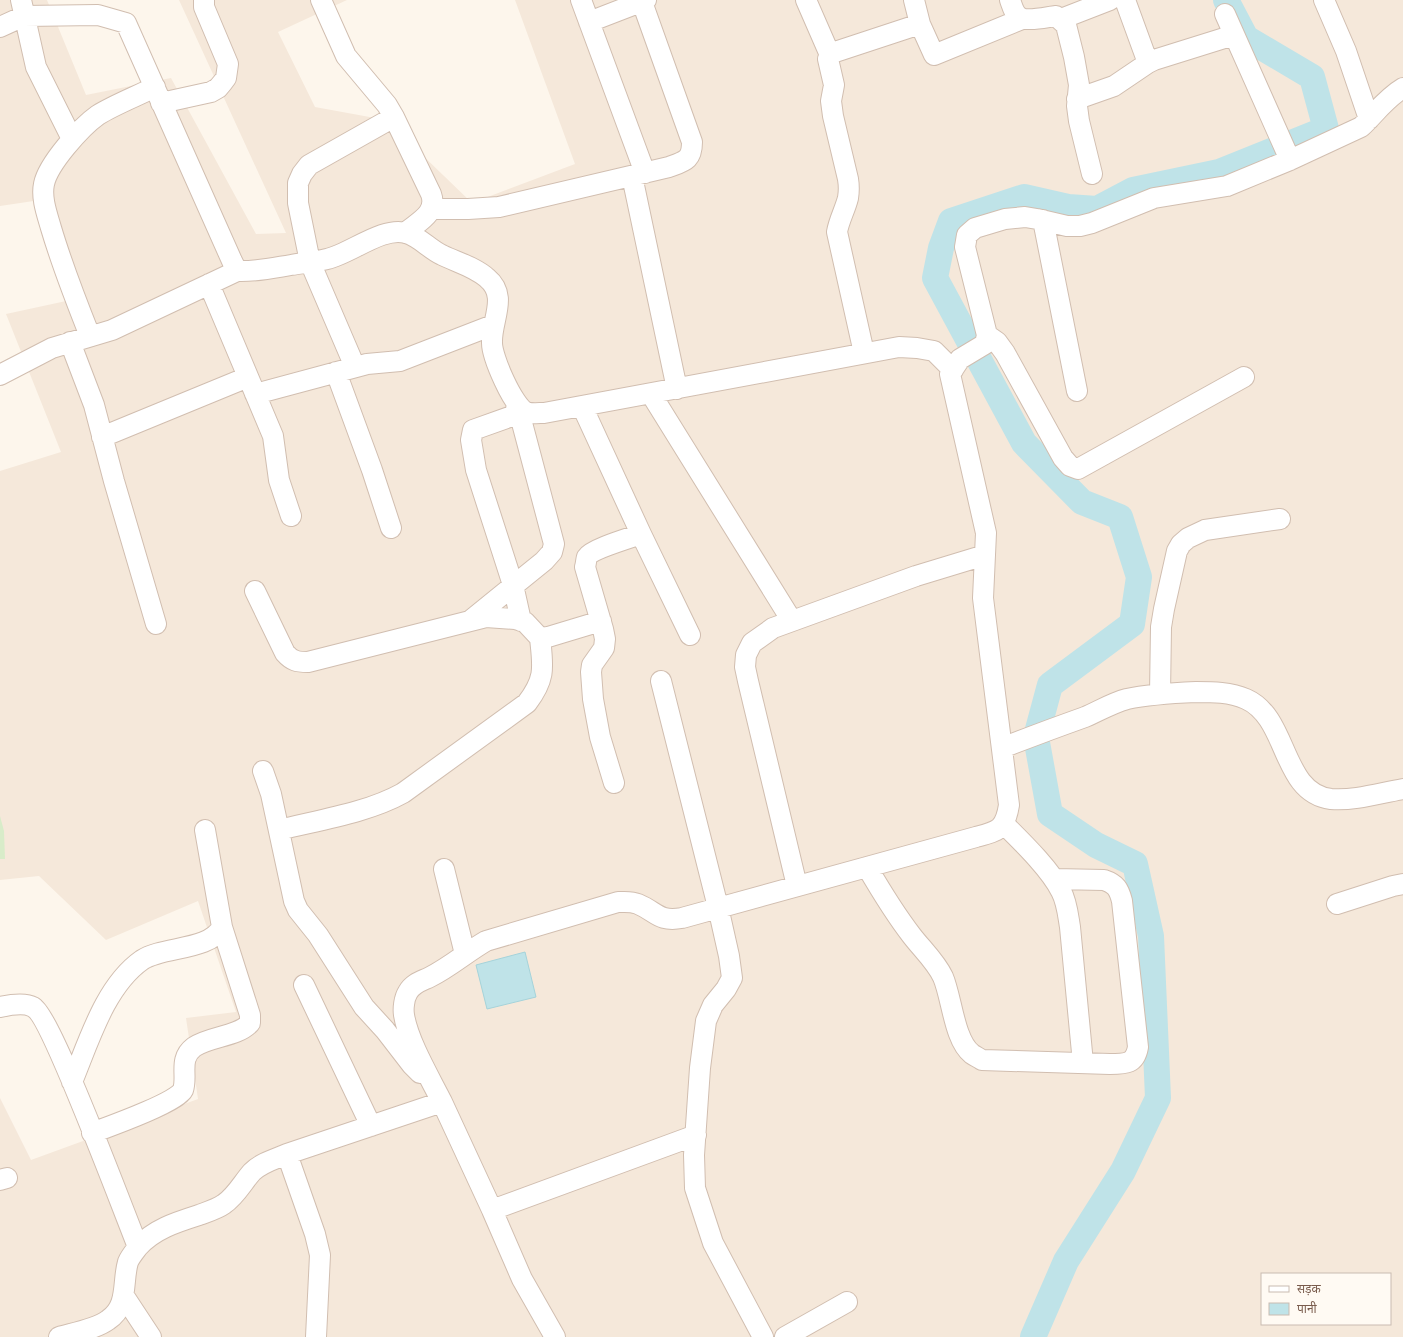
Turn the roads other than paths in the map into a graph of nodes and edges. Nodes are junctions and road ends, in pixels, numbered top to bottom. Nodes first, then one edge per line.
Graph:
1 (204, 0) edge
2 (321, 0) edge
3 (581, 0) edge
4 (806, 0) edge
5 (914, 0) edge
6 (1010, 0) edge
7 (1110, 0) edge
8 (1125, 0) edge
9 (1324, 0) edge
10 (644, 1) edge
11 (22, 8) edge
12 (1225, 14) dead end
13 (1022, 19) junction
14 (1061, 19) junction
15 (589, 22) junction
16 (920, 24) junction
17 (0, 27) edge
18 (1234, 35) junction
19 (830, 55) junction
20 (1148, 63) junction
21 (1403, 88) edge
22 (158, 95) junction
23 (1077, 99) junction
24 (394, 117) junction
25 (1370, 119) junction
26 (72, 139) junction
27 (1289, 158) junction
28 (639, 174) junction
29 (1092, 174) dead end
30 (432, 209) junction
31 (1043, 220) junction
32 (405, 233) junction
33 (310, 262) junction
34 (237, 271) junction
35 (209, 284) junction
36 (493, 325) junction
37 (90, 336) junction
38 (986, 340) junction
39 (70, 342) junction
40 (864, 354) junction
41 (956, 365) junction
42 (346, 370) junction
43 (0, 375) edge
44 (1244, 377) dead end
45 (252, 385) junction
46 (677, 389) junction
47 (1077, 391) dead end
48 (651, 394) junction
49 (517, 404) junction
50 (582, 406) junction
51 (102, 437) junction
52 (291, 516) dead end
53 (1280, 519) dead end
54 (391, 528) dead end
55 (641, 534) junction
56 (985, 555) junction
57 (513, 585) junction
58 (255, 590) dead end
59 (470, 620) junction
60 (521, 621) junction
61 (601, 621) junction
62 (792, 621) junction
63 (156, 624) dead end
64 (690, 635) dead end
65 (540, 638) junction
66 (661, 681) dead end
67 (1160, 694) junction
68 (1002, 748) junction
69 (263, 771) dead end
70 (614, 783) dead end
71 (1403, 789) edge
72 (1004, 824) junction
73 (205, 830) dead end
74 (279, 830) junction
75 (867, 867) junction
76 (444, 869) dead end
77 (1054, 879) junction
78 (1403, 884) edge
79 (797, 886) junction
80 (1337, 904) dead end
81 (718, 907) junction
82 (222, 927) junction
83 (465, 954) junction
84 (304, 985) dead end
85 (0, 1007) edge
86 (1083, 1063) junction
87 (431, 1081) junction
88 (72, 1082) junction
89 (442, 1102) junction
90 (371, 1126) junction
91 (92, 1133) junction
92 (696, 1135) junction
93 (287, 1154) junction
94 (492, 1210) junction
95 (138, 1247) junction
96 (124, 1296) junction
97 (847, 1302) dead end
98 (59, 1337) edge
99 (151, 1337) edge
100 (316, 1337) edge
101 (555, 1337) edge
102 (763, 1337) edge
103 (785, 1337) edge

1 - 22 street
2 - 24 street
3 - 15 street
4 - 19 street
5 - 16 street
6 - 13 street
7 - 14 street
8 - 20 street
9 - 25 street
10 - 15 street
10 - 28 street
11 - 17 street
11 - 22 street
11 - 26 street
12 - 18 street
13 - 14 street
13 - 16 street
14 - 23 street
15 - 28 street
16 - 19 street
18 - 20 street
18 - 27 street
19 - 40 street
20 - 23 street
21 - 25 street
22 - 26 street
22 - 34 street
23 - 29 street
24 - 30 street
24 - 33 street
25 - 27 street
26 - 37 street
27 - 31 street
28 - 30 street
28 - 46 street
30 - 32 street
31 - 38 street
31 - 47 street
32 - 33 street
32 - 36 street
33 - 34 street
33 - 42 street
34 - 35 street
35 - 37 street
35 - 45 street
36 - 42 street
36 - 49 street
37 - 39 street
38 - 41 street
38 - 44 street
39 - 43 street
39 - 51 street
40 - 41 street
40 - 46 street
41 - 56 street
42 - 45 street
42 - 54 street
45 - 51 street
45 - 52 street
46 - 48 street
48 - 50 street
48 - 62 street
49 - 50 street
49 - 57 street
49 - 57 street
50 - 55 street
51 - 63 street
53 - 67 street
55 - 61 street
55 - 64 street
56 - 62 street
56 - 68 street
57 - 59 street
57 - 60 street
58 - 59 street
59 - 60 street
60 - 65 street
61 - 65 street
61 - 70 street
62 - 79 street
65 - 74 street
66 - 81 street
67 - 68 street
67 - 71 street
68 - 72 street
69 - 74 street
72 - 75 street
72 - 77 street
73 - 82 street
74 - 87 street
75 - 79 street
75 - 86 street
76 - 83 street
77 - 86 street
77 - 86 street
78 - 80 street
79 - 81 street
81 - 83 street
81 - 92 street
82 - 88 street
82 - 91 street
83 - 87 street
84 - 90 street
85 - 88 street
87 - 89 street
88 - 91 street
89 - 90 street
89 - 94 street
90 - 93 street
91 - 95 street
92 - 94 street
92 - 102 street
93 - 95 street
93 - 100 street
94 - 101 street
95 - 96 street
96 - 98 street
96 - 99 street
97 - 103 street

